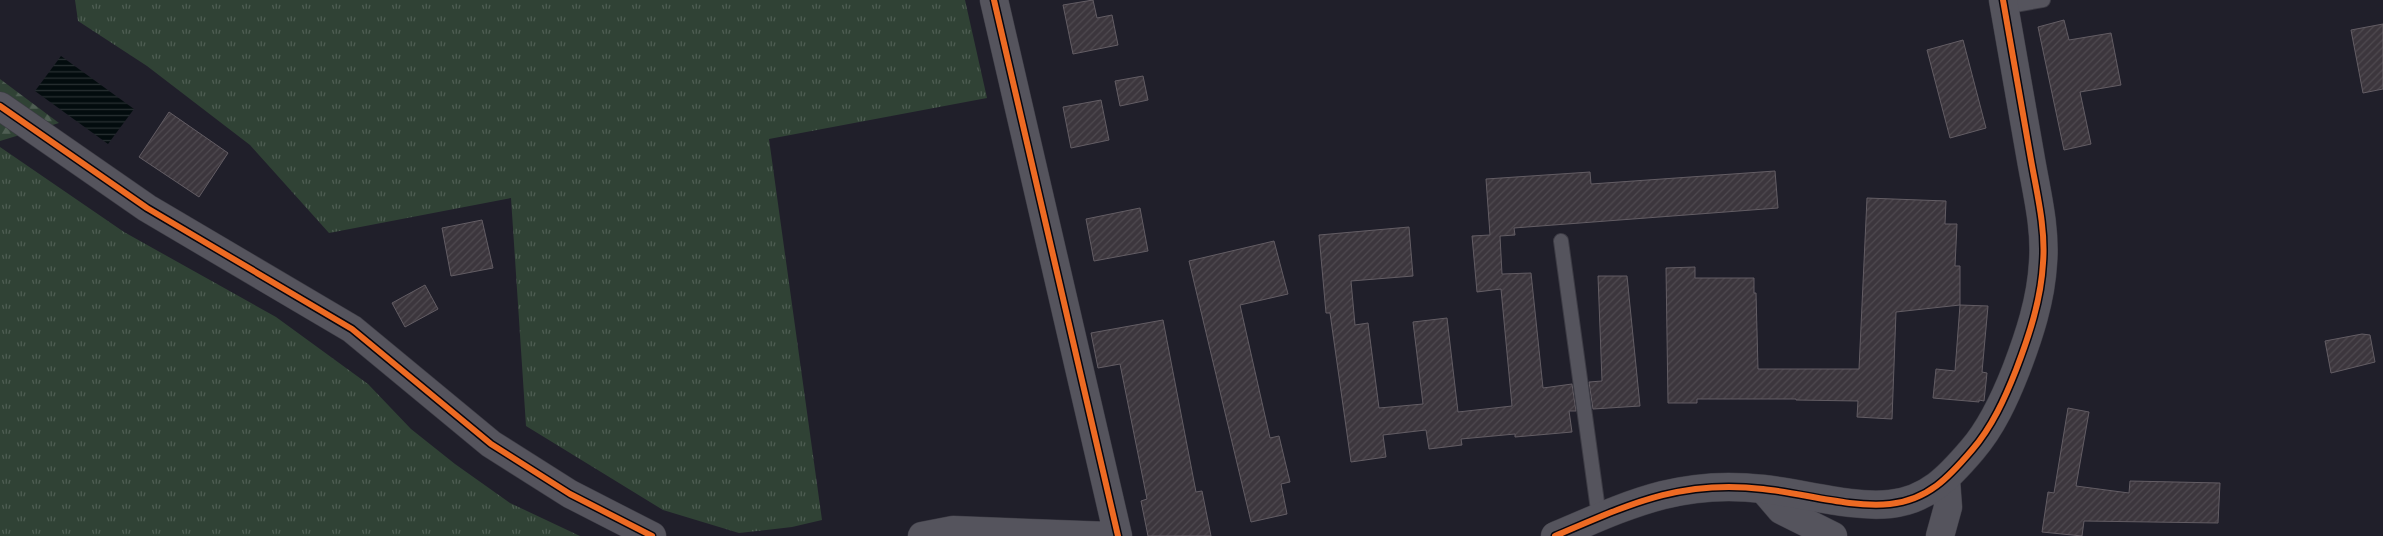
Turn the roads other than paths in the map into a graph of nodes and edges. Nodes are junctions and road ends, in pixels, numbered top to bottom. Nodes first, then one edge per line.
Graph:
1 (994, 0) edge
2 (2044, 0) edge
3 (2003, 3) edge
4 (0, 106) edge
5 (1562, 241) dead end
6 (1946, 480) junction
7 (1764, 489) junction
8 (1600, 517) junction
9 (652, 536) edge
10 (922, 536) edge
11 (1110, 536) edge
12 (1118, 536) edge
13 (1555, 536) edge
14 (1833, 536) edge
15 (1940, 536) edge

1 - 12 street
2 - 3 lane
3 - 6 street
4 - 9 street
5 - 8 lane
6 - 7 street
6 - 15 street
7 - 8 street
7 - 14 street
8 - 13 street
10 - 11 street

